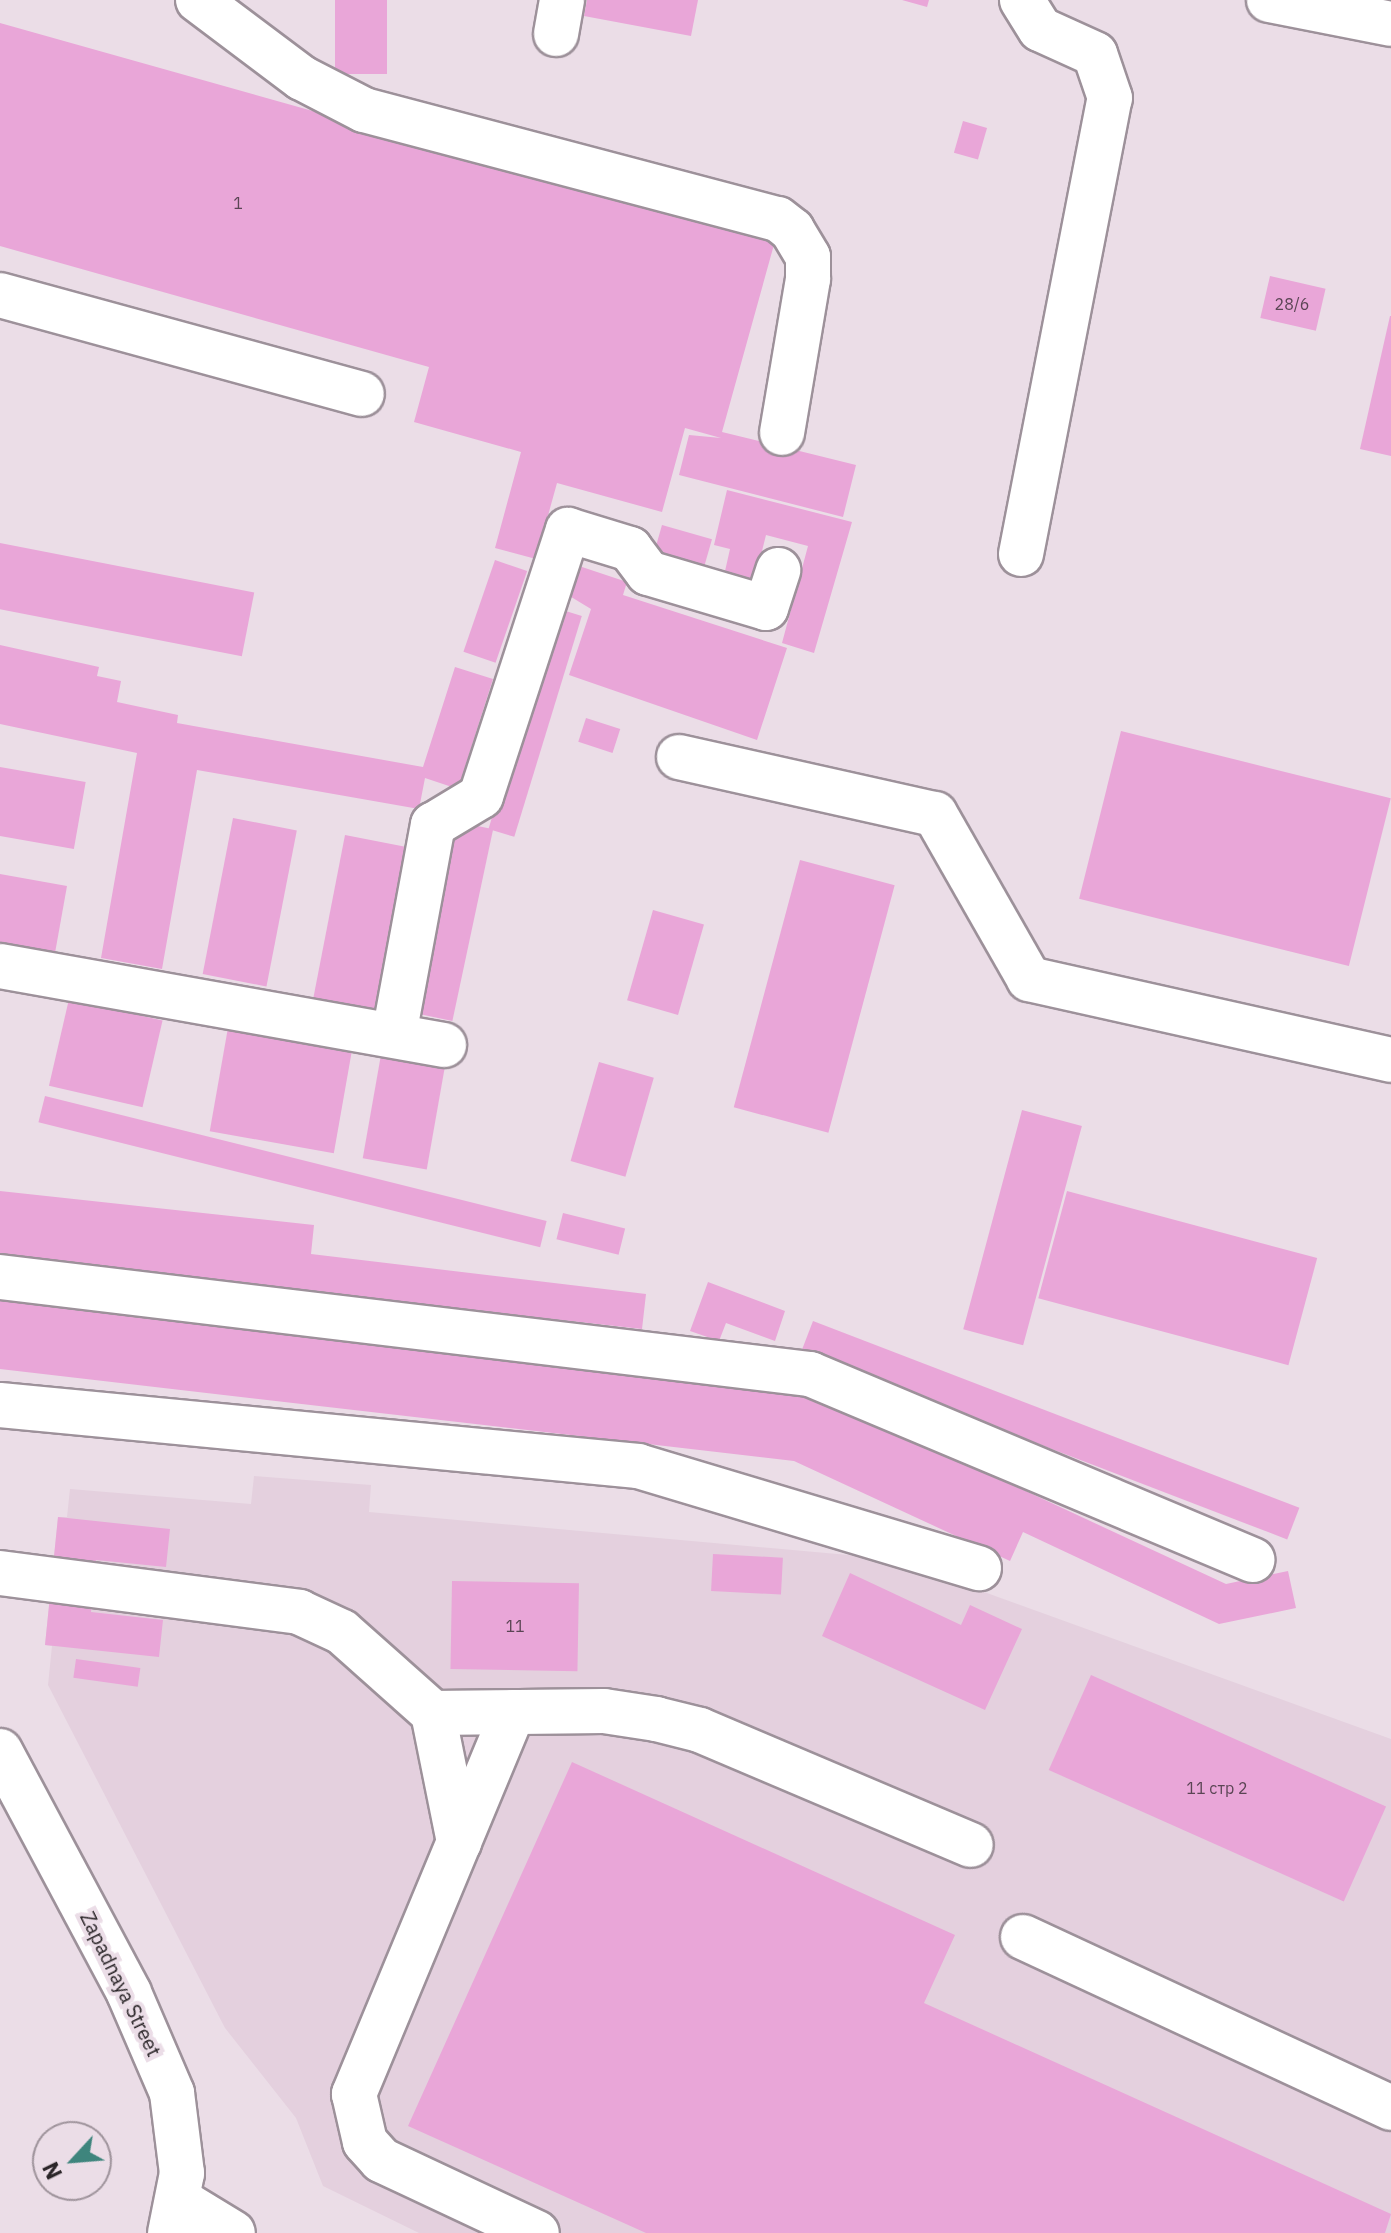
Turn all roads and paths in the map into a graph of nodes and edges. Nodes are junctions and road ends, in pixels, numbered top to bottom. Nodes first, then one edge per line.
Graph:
1 (198, 0) edge
2 (1022, 0) edge
3 (1269, 0) edge
4 (1391, 24) edge
5 (0, 295) edge
6 (362, 394) dead end
7 (782, 433) dead end
8 (1021, 554) dead end
9 (778, 570) dead end
10 (679, 757) dead end
11 (0, 966) edge
12 (394, 1035) junction
13 (444, 1045) dead end
14 (1391, 1060) edge
15 (0, 1277) edge
16 (0, 1405) edge
17 (1252, 1560) dead end
18 (979, 1568) dead end
19 (0, 1573) edge
20 (513, 1712) junction
21 (433, 1713) junction
22 (0, 1751) edge
23 (459, 1842) junction
24 (971, 1845) dead end
25 (1023, 1937) dead end
26 (1391, 2108) edge
27 (174, 2216) edge
28 (233, 2233) edge
29 (537, 2233) edge

1 - 7 street
2 - 8 street
3 - 4 street
5 - 6 street
9 - 12 street
10 - 14 street
11 - 12 street
12 - 13 street
15 - 17 street
16 - 18 street
19 - 21 street
20 - 21 street
20 - 23 street
20 - 24 street
21 - 23 street
22 - 27 street, Zapadnaya Street
23 - 29 street
25 - 26 street
27 - 28 street

